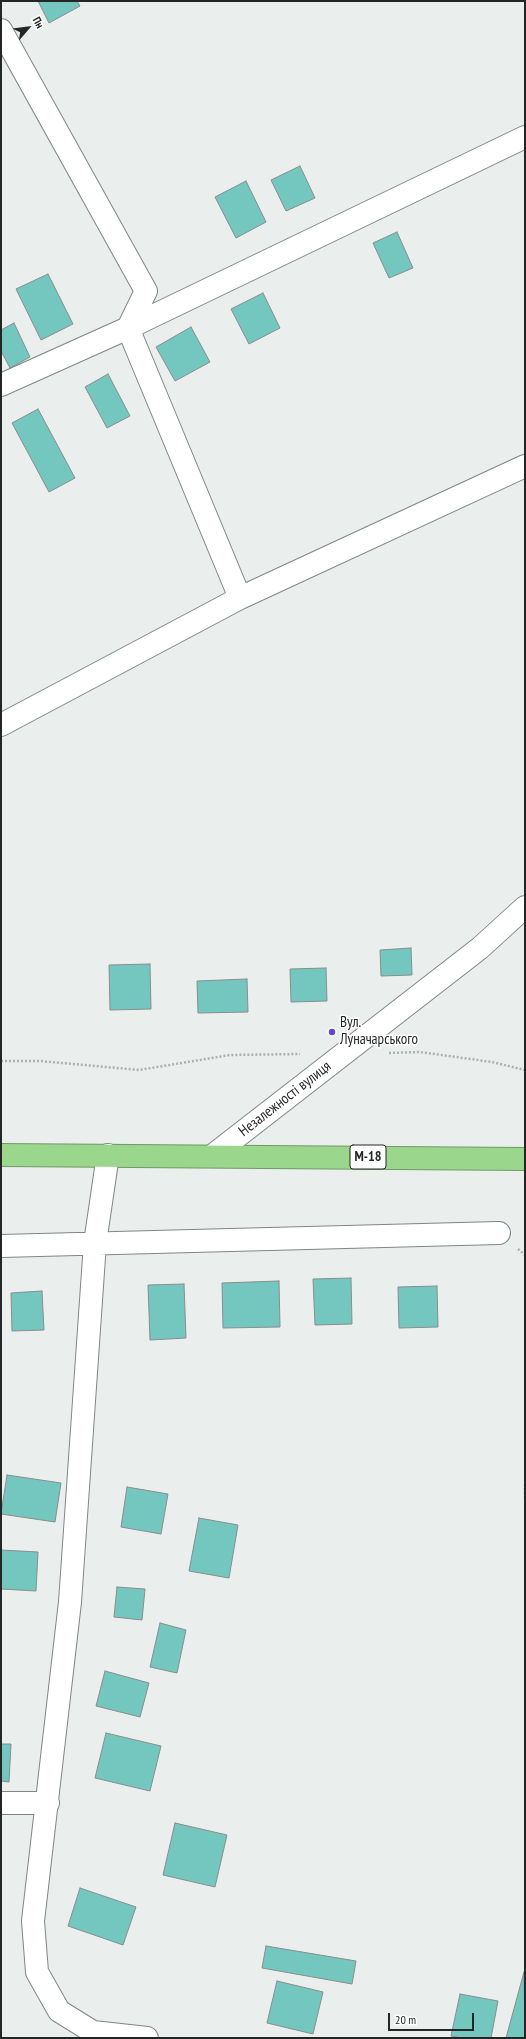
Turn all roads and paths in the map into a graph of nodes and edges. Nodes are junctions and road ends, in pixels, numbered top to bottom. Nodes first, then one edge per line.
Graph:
1 (1, 30) edge
2 (525, 137) edge
3 (128, 328) junction
4 (1, 385) edge
5 (525, 466) edge
6 (240, 598) junction
7 (1, 725) edge
8 (525, 906) edge
9 (343, 1054) junction
10 (1, 1061) edge
11 (525, 1070) edge
12 (1, 1155) edge
13 (108, 1155) junction
14 (212, 1156) junction
15 (525, 1159) edge
16 (499, 1233) dead end
17 (95, 1243) junction
18 (1, 1246) edge
19 (525, 1484) edge
20 (525, 1500) edge
21 (1, 1803) edge
22 (48, 1803) junction
23 (147, 2038) edge

1 - 3 street
2 - 3 street
3 - 4 street
3 - 6 street
5 - 6 street
6 - 7 street
8 - 9 street, Незалежності вулиця
9 - 10 path
9 - 11 path
9 - 14 street, Незалежності вулиця
12 - 13 highway, М-18
13 - 14 highway, М-18
13 - 17 street
14 - 15 highway, М-18
16 - 17 street
17 - 18 street
17 - 22 street
19 - 20 path
21 - 22 street
22 - 23 street

